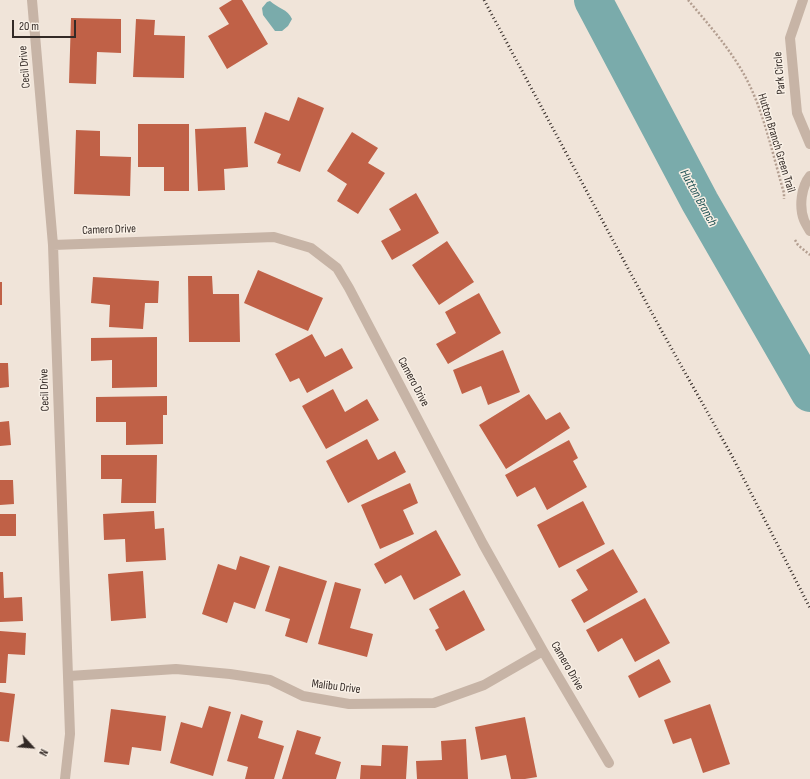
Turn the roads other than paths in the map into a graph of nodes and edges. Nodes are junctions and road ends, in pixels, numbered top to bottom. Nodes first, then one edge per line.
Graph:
1 (32, 0) edge
2 (804, 0) edge
3 (810, 144) edge
4 (810, 176) edge
5 (810, 231) edge
6 (53, 244) junction
7 (543, 651) junction
8 (69, 676) junction
9 (609, 763) dead end
10 (65, 779) edge

1 - 6 street, Cecil Drive
2 - 3 street, Park Circle
4 - 5 street
6 - 7 street, Camero Drive
6 - 8 street, Cecil Drive
7 - 8 street, Malibu Drive
7 - 9 street, Camero Drive
8 - 10 street, Cecil Drive

